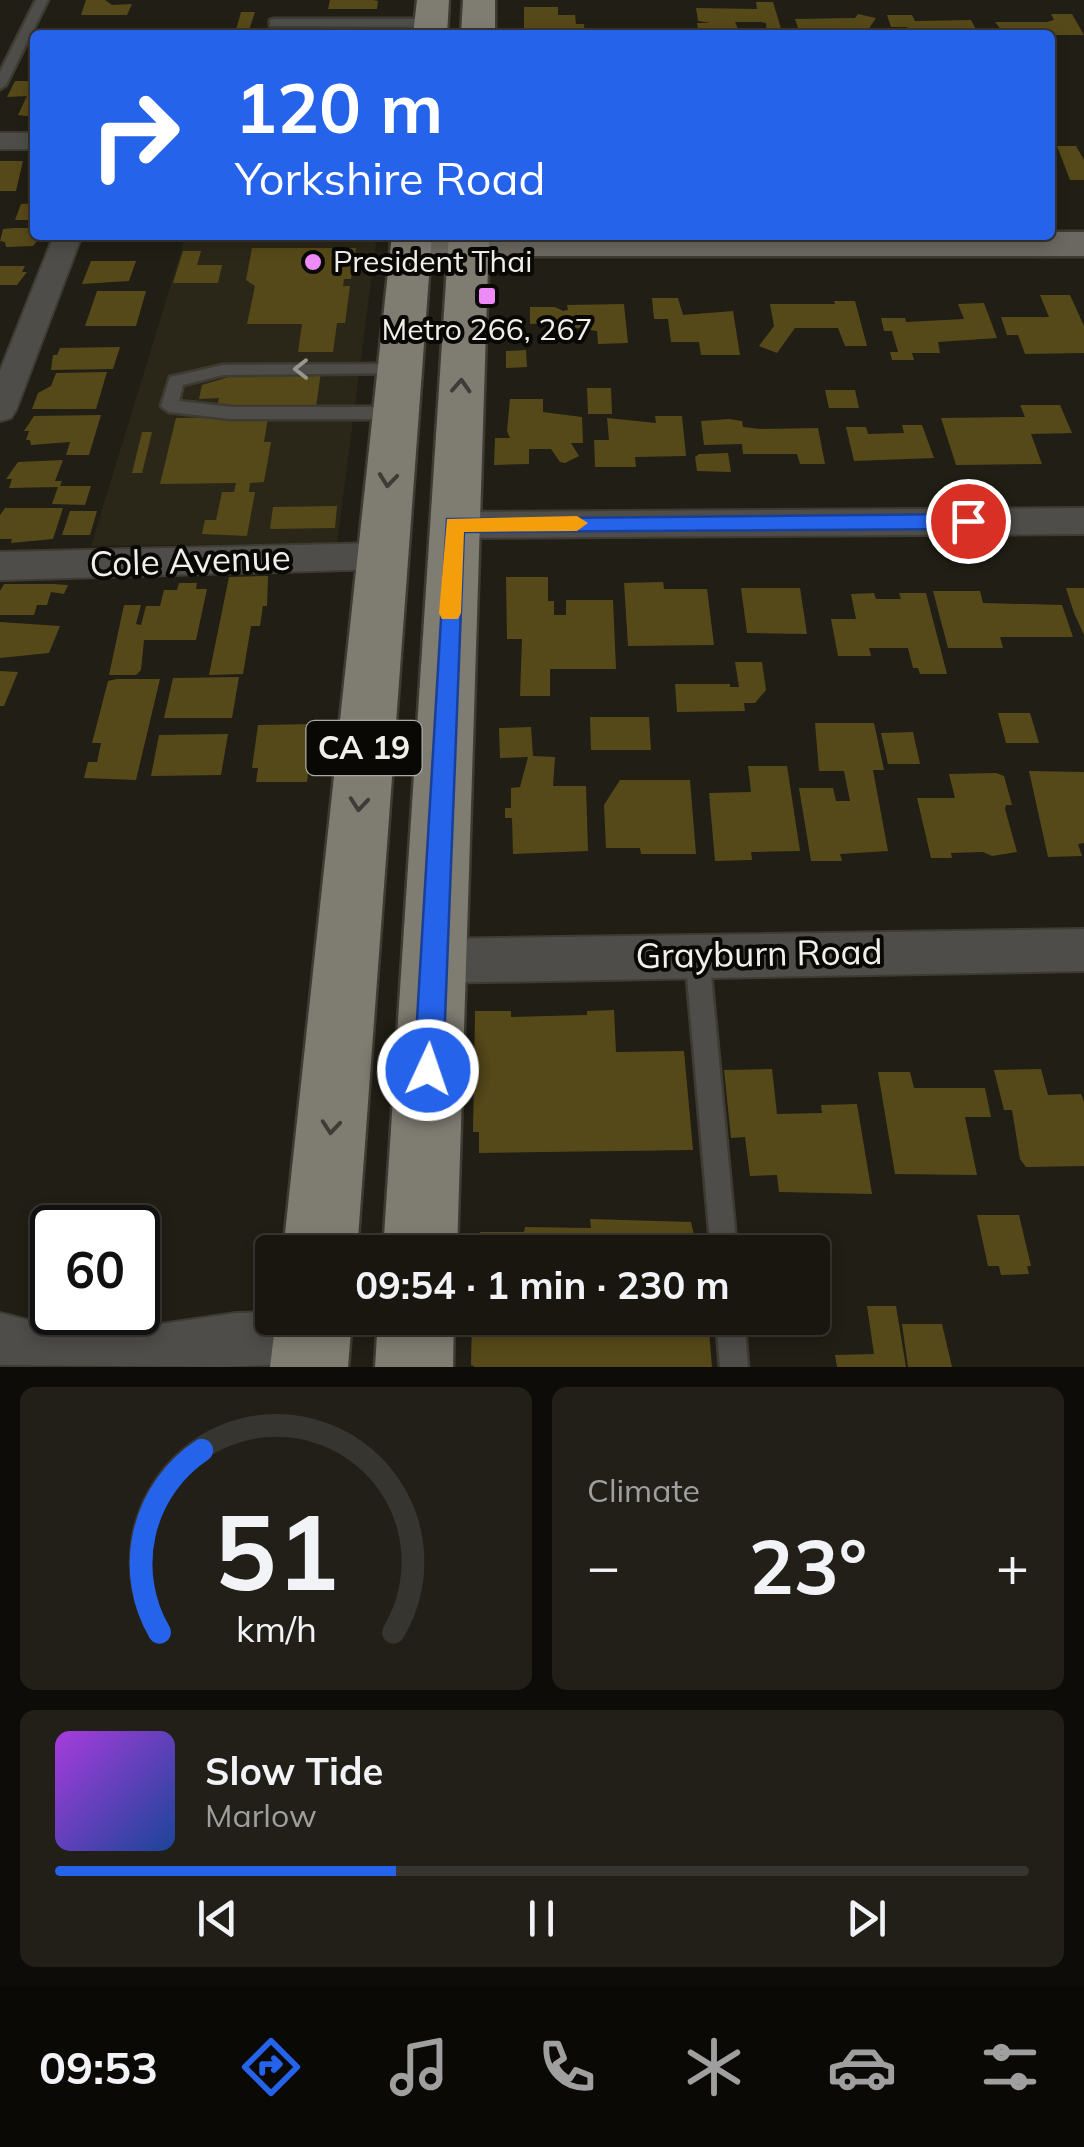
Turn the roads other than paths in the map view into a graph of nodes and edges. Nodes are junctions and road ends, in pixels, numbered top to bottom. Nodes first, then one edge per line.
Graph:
1 (42, 0) edge
2 (479, 0) edge
3 (431, 19) edge
4 (274, 22) dead end
5 (478, 30) edge
6 (0, 85) edge
7 (30, 141) edge
8 (0, 142) edge
9 (66, 240) edge
10 (412, 240) edge
11 (469, 240) edge
12 (1084, 244) edge
13 (397, 391) junction
14 (0, 410) edge
15 (1084, 520) edge
16 (454, 524) junction
17 (381, 556) junction
18 (0, 566) edge
19 (1084, 950) edge
20 (697, 954) junction
21 (434, 961) junction
22 (321, 1235) edge
23 (421, 1235) edge
24 (722, 1235) edge
25 (415, 1335) edge
26 (731, 1335) edge
27 (0, 1339) edge
28 (312, 1340) edge
29 (84, 1364) edge
30 (414, 1367) edge
31 (734, 1367) edge

1 - 6 lane
2 - 5 main road
3 - 4 lane
7 - 8 street
9 - 14 street
10 - 13 main road, CA 19
11 - 12 street
16 -> 11 main road, CA 19
13 -> 13 lane
13 -> 17 main road, CA 19
15 - 16 street
16 - 21 main road, CA 19
17 - 18 street, Cole Avenue
17 -> 22 main road, CA 19
19 - 20 street, Grayburn Road
20 - 21 street, Grayburn Road
20 - 24 lane
21 - 23 main road, CA 19
25 - 30 main road
26 - 31 lane
27 - 29 street
28 - 29 street

